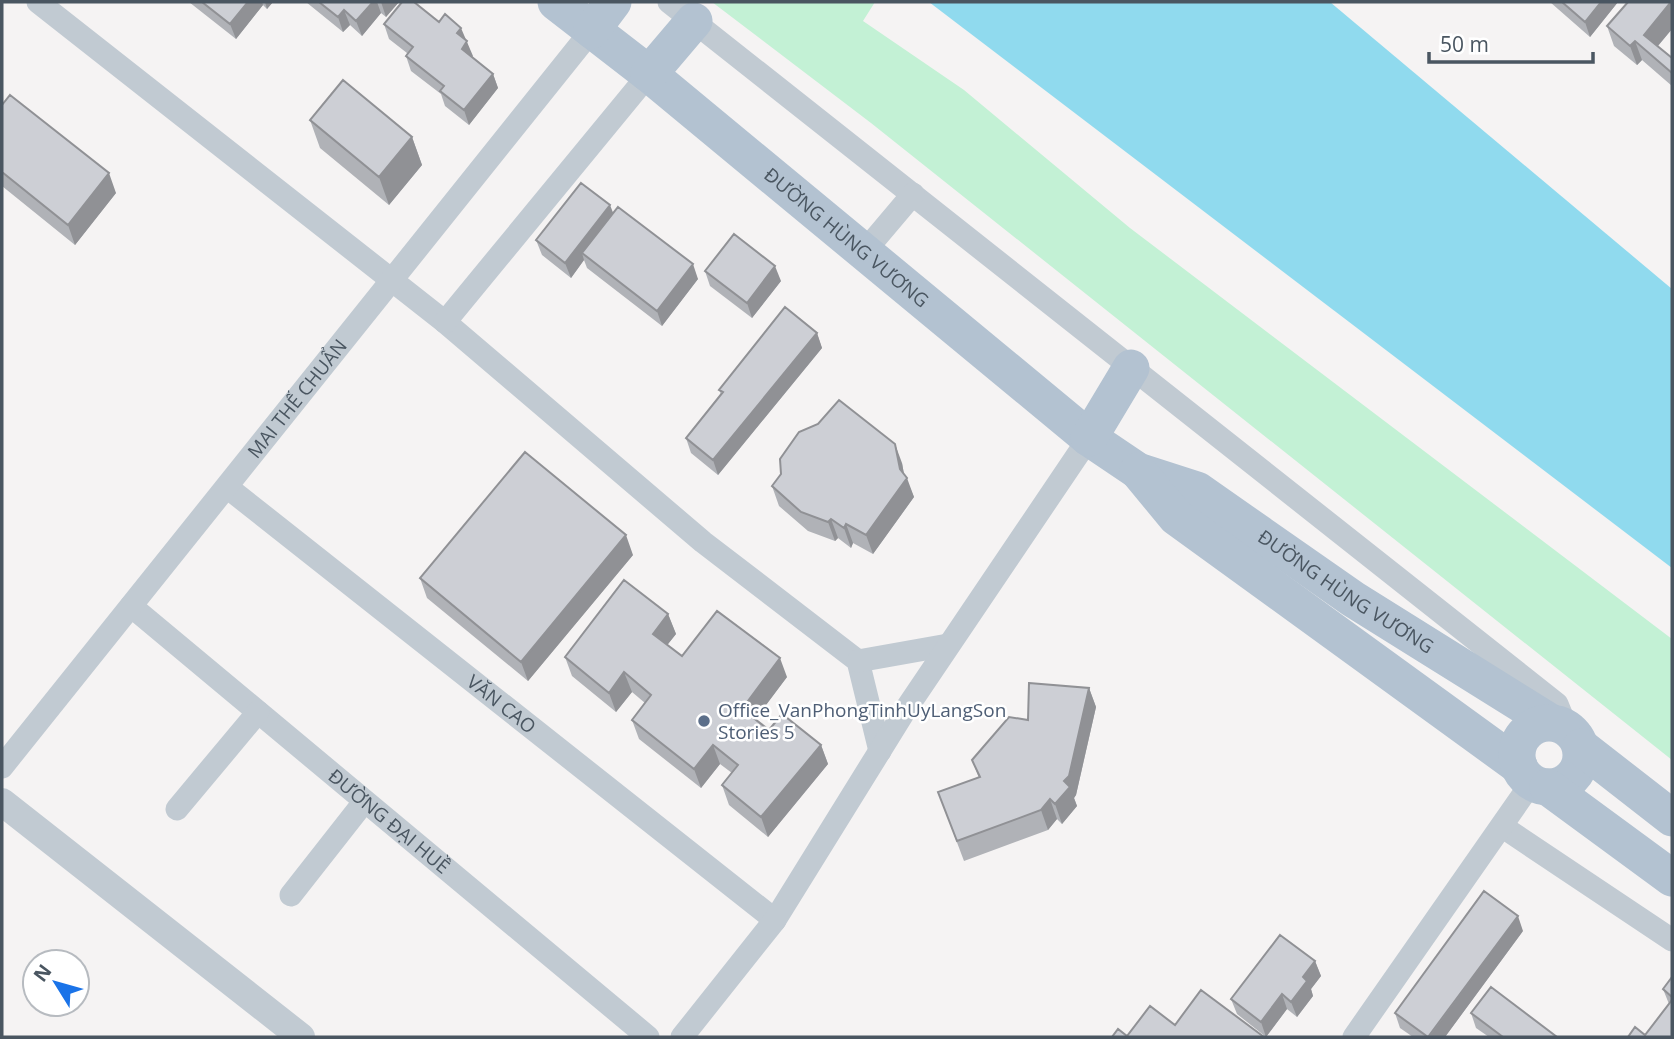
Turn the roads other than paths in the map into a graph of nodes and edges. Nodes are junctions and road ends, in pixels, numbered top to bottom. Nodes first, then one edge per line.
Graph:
1 (38, 2) edge
2 (556, 2) edge
3 (681, 11) edge
4 (602, 16) edge
5 (649, 74) junction
6 (913, 194) junction
7 (864, 252) junction
8 (392, 283) junction
9 (445, 323) junction
10 (1131, 368) junction
11 (1089, 438) junction
12 (1138, 471) junction
13 (227, 487) junction
14 (131, 606) junction
15 (948, 645) junction
16 (858, 661) junction
17 (258, 712) junction
18 (1565, 732) junction
19 (880, 751) junction
20 (2, 767) edge
21 (1533, 779) junction
22 (2, 802) edge
23 (364, 802) junction
24 (177, 809) dead end
25 (1672, 818) edge
26 (1503, 827) junction
27 (1672, 878) edge
28 (291, 895) dead end
29 (775, 920) junction
30 (1672, 940) edge
31 (301, 1037) edge
32 (648, 1037) edge
33 (682, 1037) edge
34 (1354, 1037) edge

1 - 8 street
2 - 4 main road, ĐƯỜNG HÙNG VƯƠNG
3 - 5 main road
3 - 6 street
4 - 5 main road, ĐƯỜNG HÙNG VƯƠNG
4 - 8 street, MAI THẾ CHUẨN
5 - 7 main road, ĐƯỜNG HÙNG VƯƠNG
5 - 9 street
6 - 7 street
6 - 10 street
7 - 11 main road, ĐƯỜNG HÙNG VƯƠNG
8 - 9 street
8 - 13 street, MAI THẾ CHUẨN
9 - 16 street
10 - 11 main road
10 - 18 street
11 - 12 main road, ĐƯỜNG HÙNG VƯƠNG
11 - 15 street
12 - 18 main road, ĐƯỜNG HÙNG VƯƠNG
12 - 21 main road, ĐƯỜNG HÙNG VƯƠNG
13 - 14 street, MAI THẾ CHUẨN
13 - 29 street, VĂN CAO
14 - 17 street, ĐƯỜNG ĐẠI HUỀ
14 - 20 street, MAI THẾ CHUẨN
15 - 16 street
15 - 19 street
16 - 19 street
17 - 23 street, ĐƯỜNG ĐẠI HUỀ
17 - 24 street
18 - 21 main road
18 - 21 main road
18 - 25 main road, ĐƯỜNG HÙNG VƯƠNG
19 - 29 street
21 - 26 street
21 - 27 main road, ĐƯỜNG HÙNG VƯƠNG
22 - 31 street
23 - 28 street
23 - 32 street, ĐƯỜNG ĐẠI HUỀ
26 - 30 street
26 - 34 street
29 - 33 street

